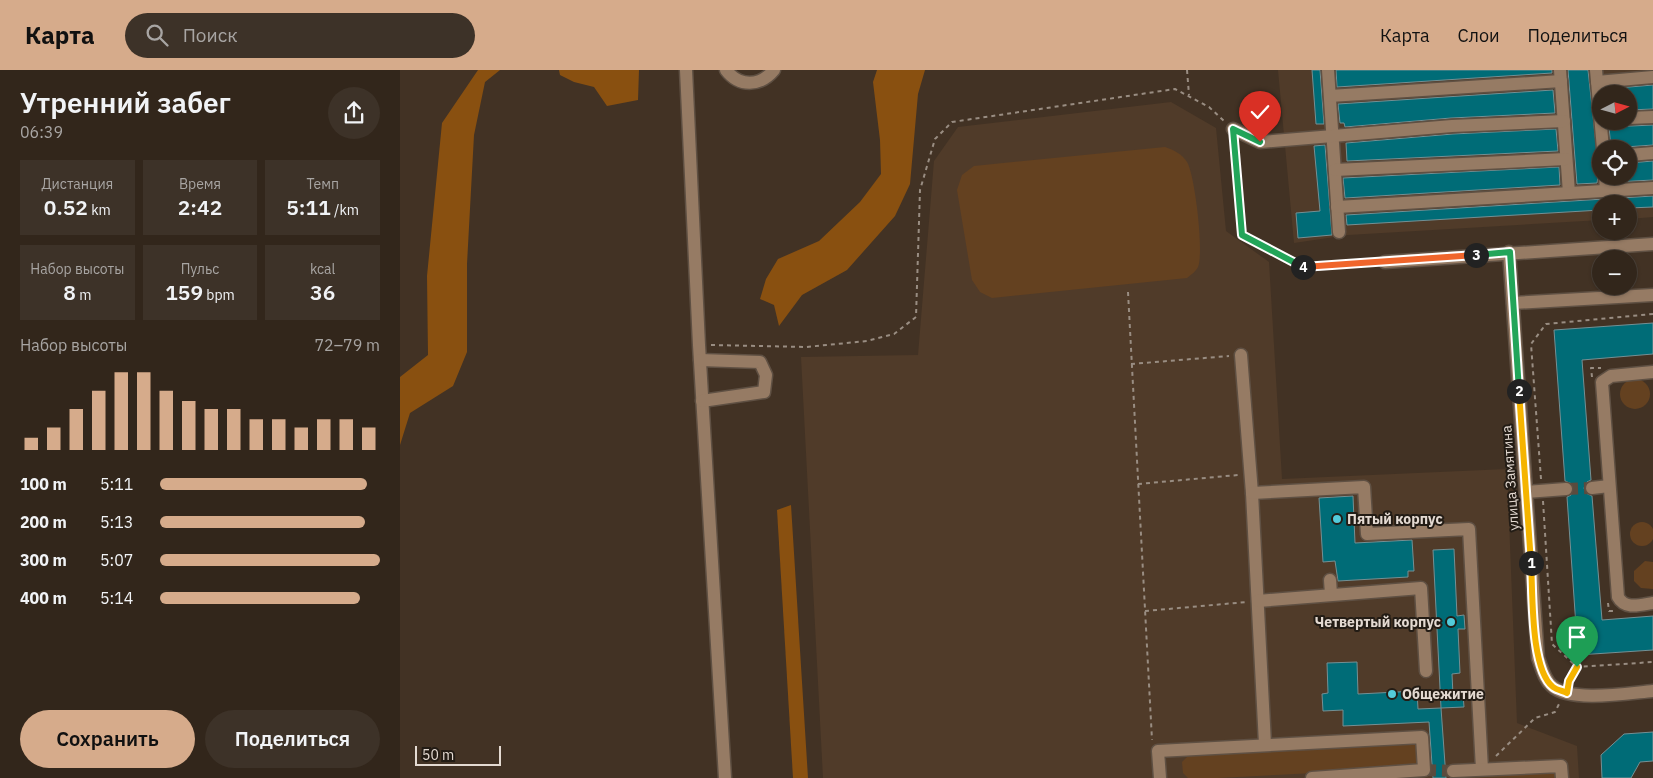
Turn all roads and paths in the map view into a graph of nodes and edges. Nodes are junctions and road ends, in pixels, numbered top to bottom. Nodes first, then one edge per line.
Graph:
1 (686, 70) edge
2 (726, 70) edge
3 (774, 70) edge
4 (1187, 70) edge
5 (1328, 70) edge
6 (1561, 75) edge
7 (1597, 76) edge
8 (1653, 77) edge
9 (1189, 96) junction
10 (1330, 96) junction
11 (1653, 117) edge
12 (1638, 118) edge
13 (1564, 121) junction
14 (1233, 129) junction
15 (1333, 134) junction
16 (1653, 153) edge
17 (1637, 154) edge
18 (1566, 159) junction
19 (1335, 170) junction
20 (1606, 185) edge
21 (1653, 188) edge
22 (1606, 191) junction
23 (1569, 193) junction
24 (1337, 207) junction
25 (1338, 232) dead end
26 (1653, 244) edge
27 (1510, 252) junction
28 (1385, 262) joint
29 (1128, 292) dead end
30 (1653, 295) edge
31 (1513, 303) junction
32 (699, 345) junction
33 (1241, 355) joint
34 (700, 360) junction
35 (1131, 364) junction
36 (1653, 372) edge
37 (702, 401) junction
38 (1250, 474) junction
39 (1138, 484) junction
40 (1609, 486) junction
41 (1592, 488) tunnel mouth
42 (1566, 490) tunnel mouth
43 (1526, 492) junction
44 (1252, 493) junction
45 (1330, 580) dead end
46 (1331, 594) junction
47 (1258, 602) junction
48 (1653, 603) edge
49 (1145, 611) junction
50 (1577, 667) dead end
51 (1426, 671) dead end
52 (1653, 691) edge
53 (1567, 693) junction
54 (1265, 744) junction
55 (1158, 751) junction
56 (1482, 768) junction
57 (1453, 771) tunnel mouth
58 (1414, 775) edge
59 (725, 778) edge
60 (1160, 778) edge
61 (1312, 778) edge
62 (1328, 778) edge
63 (1562, 778) edge

1 - 32 street
2 - 3 street
4 - 9 path
5 - 10 street
6 - 10 street
6 - 13 street
7 - 8 street
9 - 14 path
9 - 32 path
10 - 15 street
11 - 12 street
13 - 15 street
13 - 18 street
14 - 15 street
14 - 28 path
15 - 19 street
16 - 17 street
18 - 19 street
18 - 23 street
19 - 24 street
20 - 22 street
21 - 22 street
22 - 23 street
23 - 24 street
24 - 25 street
26 - 27 street
27 - 28 street
27 - 31 street, улица Замятина
29 - 35 path
30 - 31 street
31 - 43 street, улица Замятина
32 - 34 street
33 - 35 path
33 - 38 street
34 - 37 street
34 - 37 street
35 - 39 path
36 - 40 street
37 - 59 street
38 - 39 path
38 - 44 street
39 - 49 path
40 - 41 street
40 - 48 street
42 - 43 street
43 - 53 street, улица Замятина
44 - 47 street
44 - 56 street
45 - 46 street
46 - 47 street
46 - 51 street
47 - 49 path
47 - 54 street
49 - 55 path
50 - 53 path
52 - 53 street
53 - 56 path
54 - 55 street
54 - 58 street
55 - 60 street
56 - 57 street
56 - 63 street
58 - 62 street
61 - 62 street

